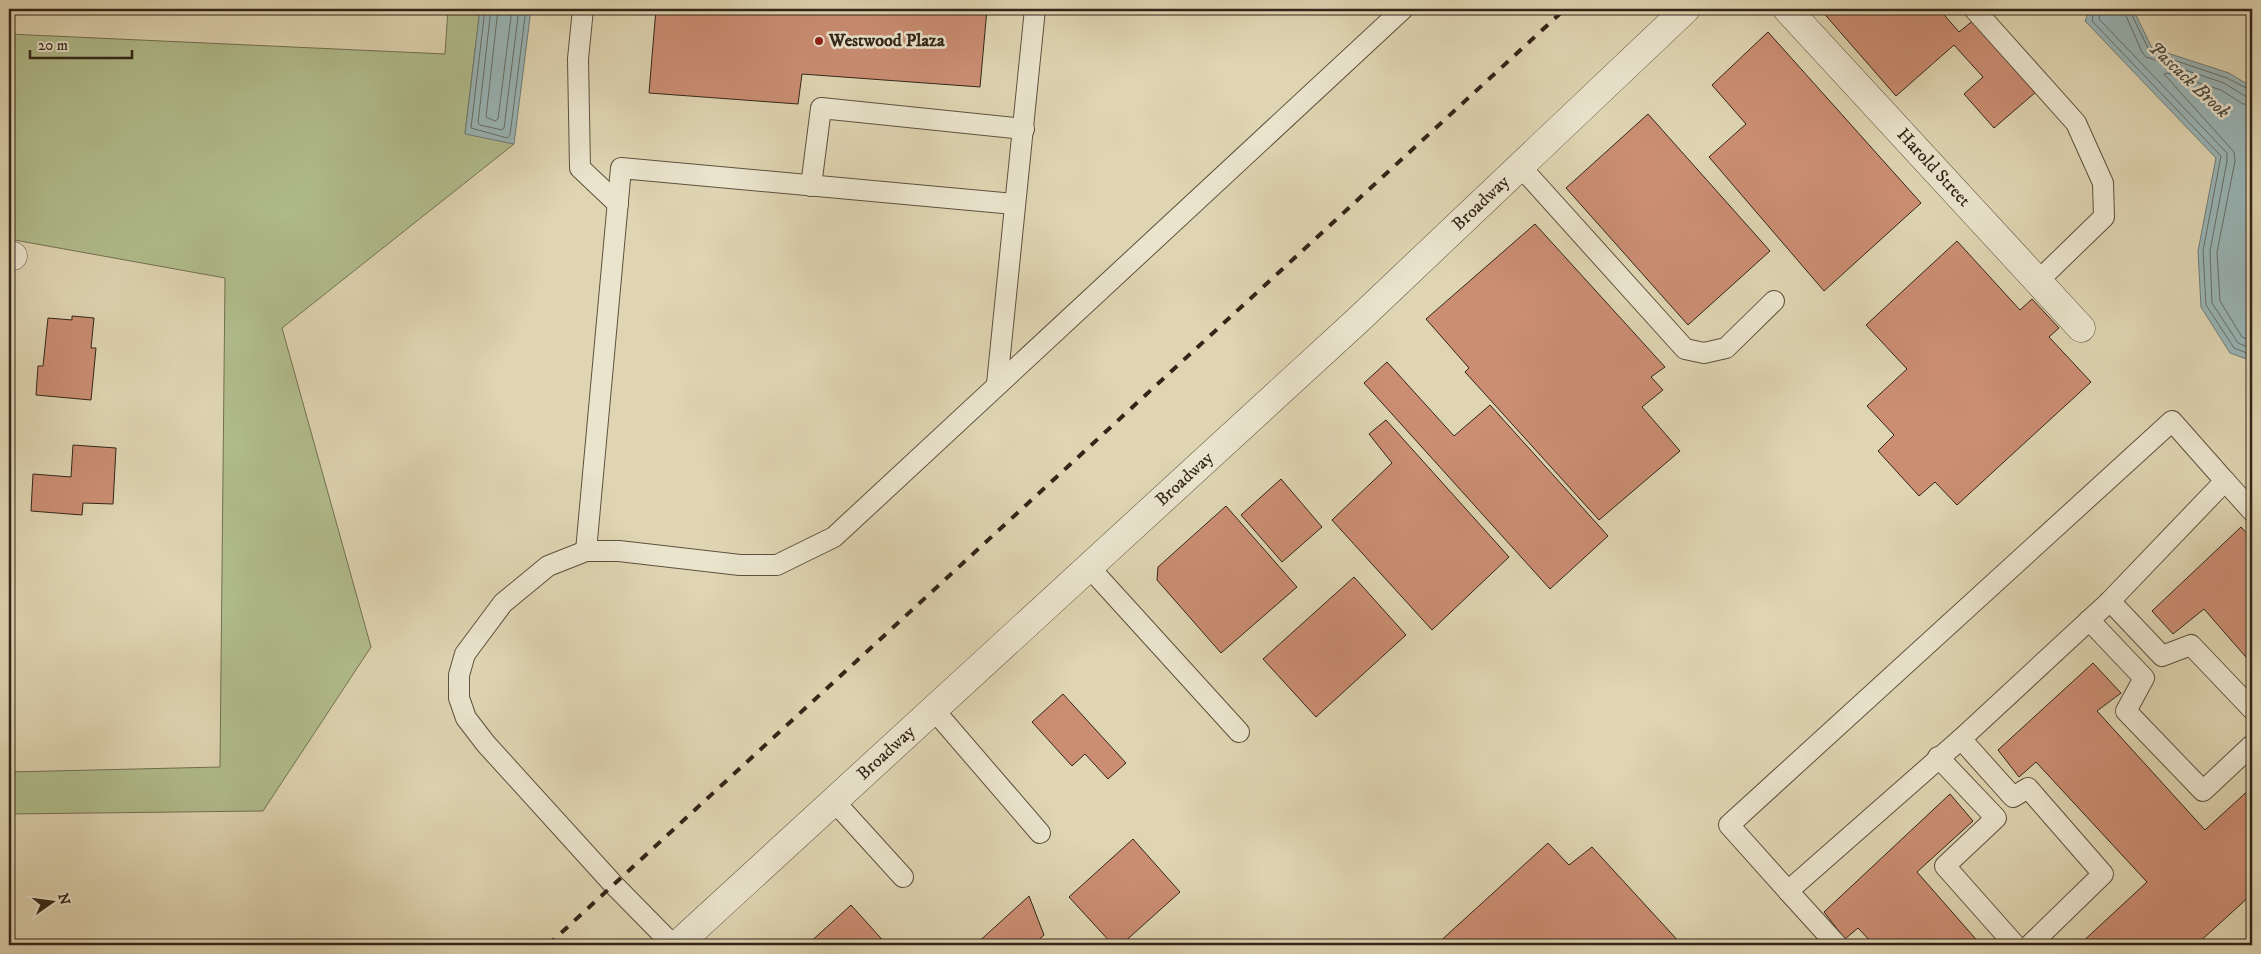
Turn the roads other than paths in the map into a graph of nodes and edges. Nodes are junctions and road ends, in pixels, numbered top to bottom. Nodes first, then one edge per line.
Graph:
1 (583, 9) edge
2 (1035, 9) edge
3 (1403, 9) edge
4 (1686, 9) edge
5 (1787, 9) edge
6 (1974, 9) edge
7 (1024, 129) junction
8 (1520, 166) junction
9 (811, 186) junction
10 (618, 204) junction
11 (1014, 204) junction
12 (2038, 281) junction
13 (1774, 301) dead end
14 (2081, 328) dead end
15 (997, 384) junction
16 (2225, 481) junction
17 (2252, 511) edge
18 (586, 551) junction
19 (1089, 567) junction
20 (2110, 601) junction
21 (2089, 620) junction
22 (2252, 709) edge
23 (934, 710) junction
24 (1239, 732) dead end
25 (1961, 739) junction
26 (2252, 745) edge
27 (1938, 757) junction
28 (834, 801) junction
29 (1040, 833) dead end
30 (903, 877) dead end
31 (1788, 891) junction
32 (673, 945) edge
33 (678, 945) edge
34 (1837, 945) edge
35 (2015, 945) edge
36 (2030, 945) edge

1 - 10 lane
2 - 7 lane
3 - 15 lane
4 - 8 street, Broadway
5 - 12 street, Harold Street
6 - 12 lane
7 - 9 lane
7 - 11 lane
8 - 13 lane
8 - 19 street, Broadway
9 - 10 lane
9 - 11 lane
10 - 18 lane
11 - 15 lane
12 - 14 street, Harold Street
15 - 18 lane
16 - 17 lane
16 - 20 lane
16 - 31 lane
18 - 32 lane
19 - 23 street, Broadway
19 - 24 lane
20 - 21 lane
20 - 22 lane
21 - 25 lane
21 - 26 lane
23 - 28 street, Broadway
23 - 29 lane
25 - 27 lane
25 - 36 lane
27 - 31 lane
27 - 35 lane
28 - 30 lane
28 - 33 street, Broadway
31 - 34 lane

